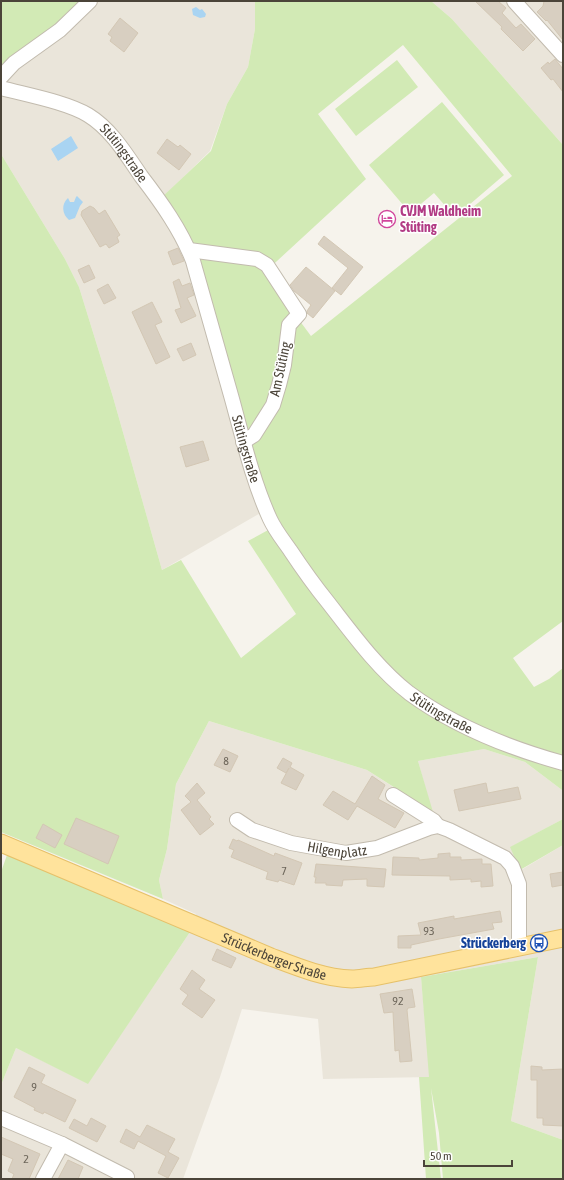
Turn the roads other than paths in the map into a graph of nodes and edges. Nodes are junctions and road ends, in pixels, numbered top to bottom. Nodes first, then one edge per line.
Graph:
1 (90, 1) edge
2 (514, 1) edge
3 (563, 55) edge
4 (1, 77) edge
5 (1, 88) edge
6 (189, 250) junction
7 (243, 442) junction
8 (563, 763) edge
9 (393, 795) dead end
10 (237, 820) dead end
11 (438, 826) junction
12 (1, 844) edge
13 (563, 938) edge
14 (519, 947) junction
15 (1, 1118) edge
16 (62, 1144) junction
17 (127, 1177) dead end
18 (43, 1179) edge

1 - 4 street
2 - 3 street
5 - 6 street, Stütingstraße
6 - 7 street, Stütingstraße
6 - 7 street, Am Stüting
7 - 8 street, Stütingstraße
9 - 11 street
10 - 11 street, Hilgenplatz
11 - 14 street
12 - 14 main road, Strückerberger Straße
13 - 14 main road, Strückerberger Straße
15 - 16 street
16 - 17 street
16 - 18 street

